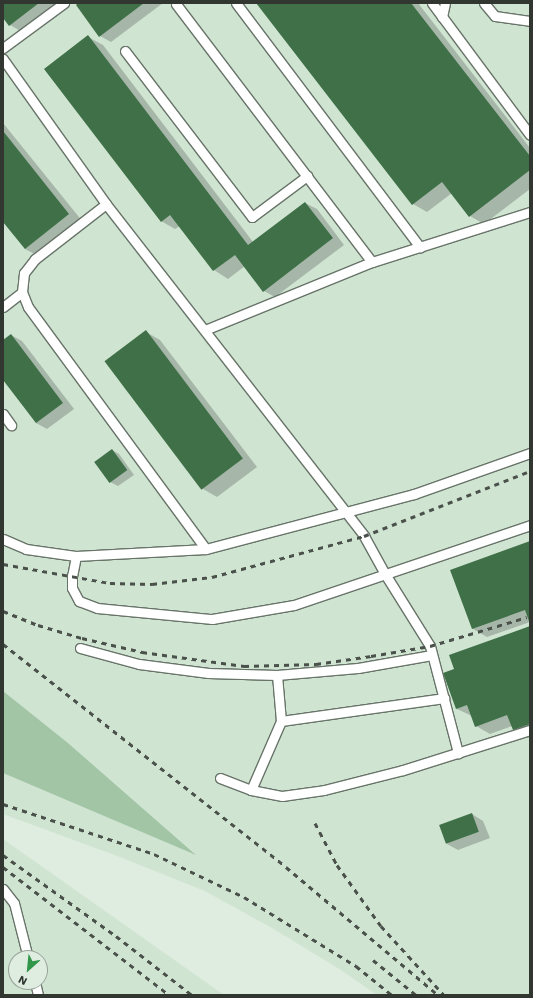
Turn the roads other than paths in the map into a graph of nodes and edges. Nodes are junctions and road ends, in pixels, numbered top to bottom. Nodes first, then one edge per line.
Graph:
1 (64, 3) edge
2 (236, 3) edge
3 (432, 3) edge
4 (445, 3) edge
5 (484, 3) edge
6 (176, 4) dead end
7 (442, 17) junction
8 (530, 21) edge
9 (3, 48) edge
10 (126, 51) dead end
11 (3, 59) edge
12 (530, 135) edge
13 (307, 176) junction
14 (106, 204) junction
15 (530, 212) edge
16 (420, 247) junction
17 (372, 262) junction
18 (22, 292) junction
19 (3, 307) edge
20 (205, 330) junction
21 (3, 414) edge
22 (11, 425) dead end
23 (530, 453) edge
24 (347, 513) junction
25 (530, 525) edge
26 (3, 539) edge
27 (206, 549) junction
28 (76, 556) junction
29 (385, 574) junction
30 (80, 648) dead end
31 (432, 655) junction
32 (277, 675) junction
33 (444, 698) junction
34 (281, 721) junction
35 (530, 730) edge
36 (458, 753) junction
37 (220, 778) dead end
38 (251, 790) junction
39 (3, 889) edge
40 (26, 950) edge

1 - 9 lane
2 - 16 lane
3 - 7 lane
4 - 7 lane
5 - 8 lane
6 - 13 lane
7 - 12 lane
10 - 13 lane
11 - 14 lane
13 - 17 lane
14 - 18 lane
14 - 20 lane
15 - 16 lane
16 - 17 lane
17 - 20 lane
18 - 19 lane
18 - 27 lane
20 - 24 lane
21 - 22 lane
23 - 24 lane
24 - 27 lane
24 - 29 lane
25 - 29 lane
26 - 28 lane
27 - 28 lane
28 - 29 lane
29 - 31 lane
30 - 32 lane
31 - 32 lane
31 - 33 lane
32 - 34 lane
33 - 34 lane
33 - 36 lane
34 - 38 lane
35 - 36 lane
36 - 38 lane
37 - 38 lane
39 - 40 lane

